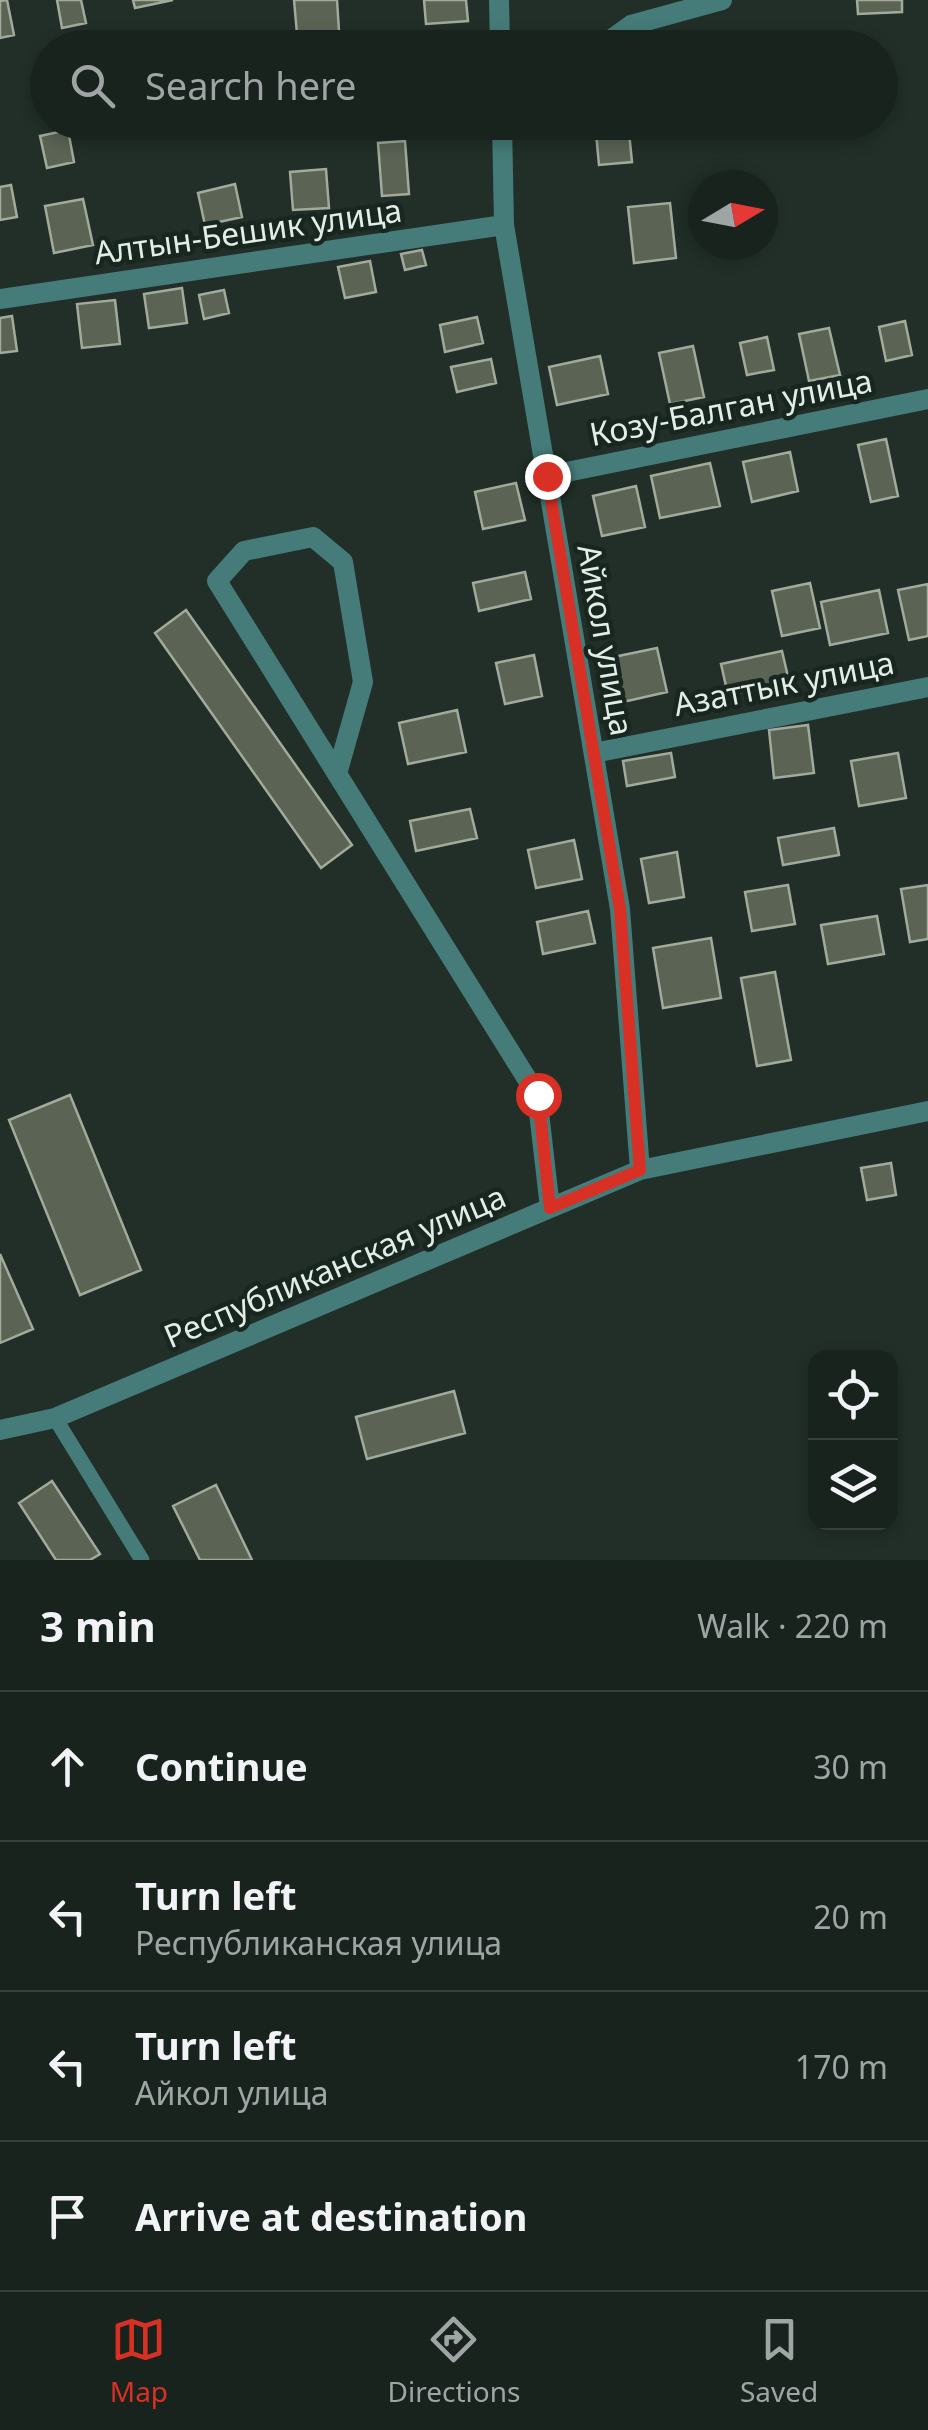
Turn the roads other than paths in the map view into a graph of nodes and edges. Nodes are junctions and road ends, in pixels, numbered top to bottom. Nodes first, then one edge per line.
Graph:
1 (499, 0) edge
2 (722, 0) edge
3 (500, 30) edge
4 (624, 30) edge
5 (502, 140) edge
6 (504, 225) junction
7 (0, 298) edge
8 (928, 400) edge
9 (547, 476) junction
10 (928, 686) edge
11 (594, 753) junction
12 (337, 774) junction
13 (928, 1110) edge
14 (640, 1170) junction
15 (550, 1208) junction
16 (55, 1418) junction
17 (0, 1430) edge
18 (142, 1560) edge

1 - 3 street
2 - 4 street
5 - 6 street, Айкол улица
6 - 7 street, Алтын-Бешик улица
6 - 9 street, Айкол улица
8 - 9 street, Козу-Балган улица
9 - 11 street, Айкол улица
10 - 11 street, Азаттык улица
11 - 14 street, Айкол улица
12 - 12 street
12 - 15 street
13 - 14 street, Республиканская улица
14 - 15 street, Республиканская улица
15 - 16 street, Республиканская улица
16 - 17 street, Республиканская улица
16 - 18 lane

